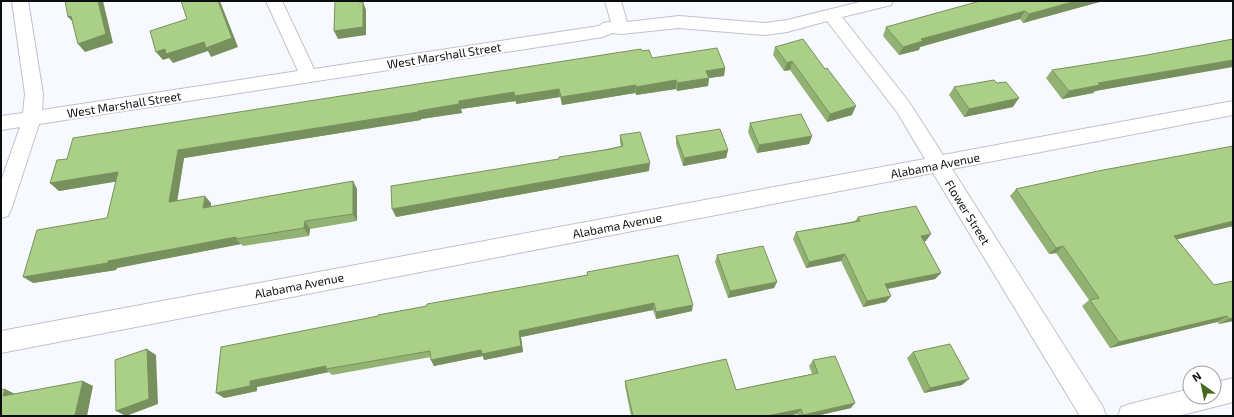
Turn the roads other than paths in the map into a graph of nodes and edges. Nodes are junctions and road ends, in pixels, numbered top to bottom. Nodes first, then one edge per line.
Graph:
1 (20, 1) edge
2 (274, 1) edge
3 (613, 1) edge
4 (885, 1) edge
5 (831, 15) junction
6 (621, 28) junction
7 (309, 76) junction
8 (1233, 108) edge
9 (32, 118) junction
10 (1, 123) edge
11 (938, 164) junction
12 (1, 210) edge
13 (1, 342) edge
14 (1233, 390) edge
15 (1222, 393) edge
16 (1182, 403) edge
17 (1094, 416) edge
18 (1130, 416) edge

1 - 9 street
2 - 7 street
3 - 6 street
4 - 5 street, West Marshall Street
5 - 6 street, West Marshall Street
5 - 11 street, Flower Street
6 - 7 street, West Marshall Street
7 - 9 street, West Marshall Street
8 - 11 street, Alabama Avenue
9 - 10 street, West Marshall Street
9 - 12 street
11 - 13 street, Alabama Avenue
11 - 17 street, Flower Street
14 - 15 street
16 - 18 street

